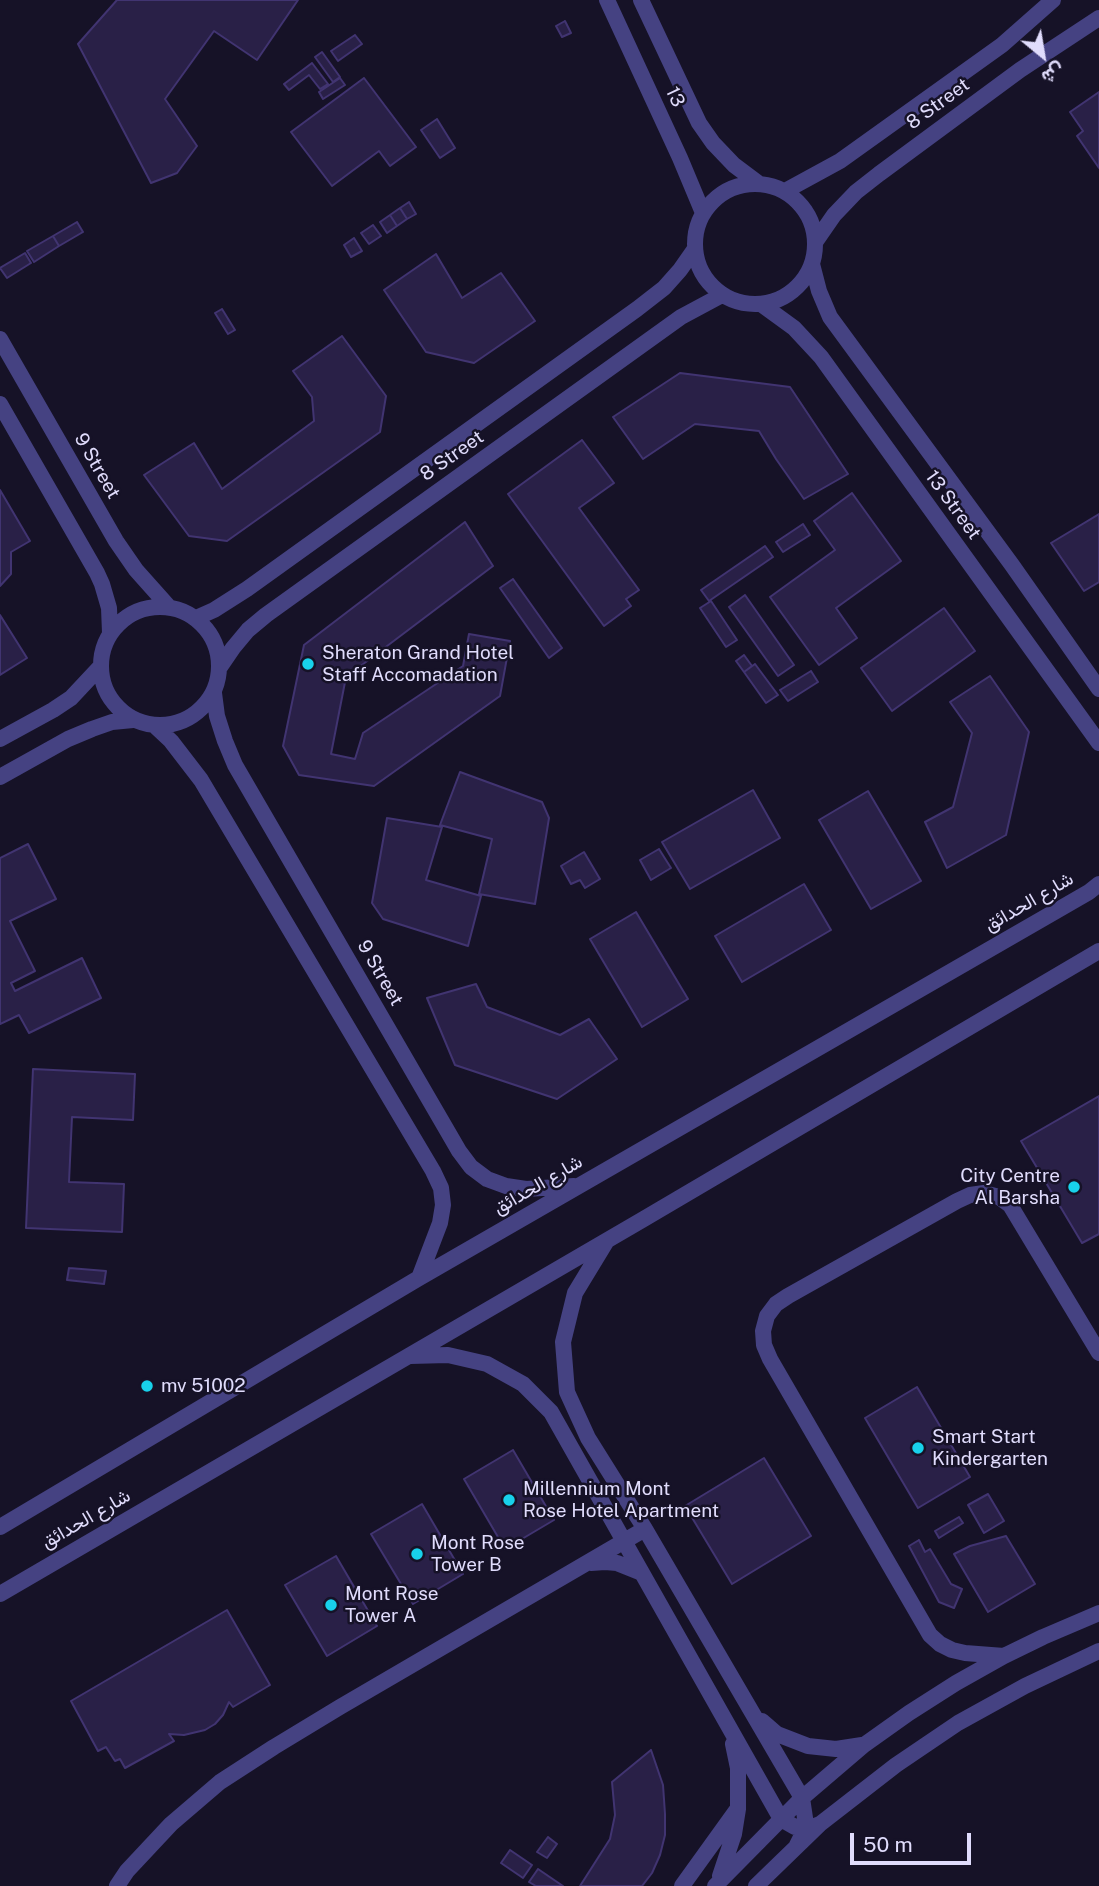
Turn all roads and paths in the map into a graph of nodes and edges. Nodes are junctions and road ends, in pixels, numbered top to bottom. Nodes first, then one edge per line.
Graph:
1 (607, 0) edge
2 (640, 0) edge
3 (1053, 0) edge
4 (1099, 18) edge
5 (758, 183) junction
6 (785, 191) junction
7 (703, 213) junction
8 (816, 240) junction
9 (694, 250) junction
10 (812, 264) junction
11 (722, 295) junction
12 (761, 304) junction
13 (0, 339) edge
14 (0, 404) edge
15 (169, 607) junction
16 (196, 618) junction
17 (110, 633) junction
18 (100, 667) junction
19 (220, 667) junction
20 (1099, 689) edge
21 (214, 692) junction
22 (133, 720) junction
23 (155, 726) junction
24 (0, 739) edge
25 (1099, 743) edge
26 (0, 777) edge
27 (1099, 884) edge
28 (1099, 951) edge
29 (580, 1185) junction
30 (608, 1240) junction
31 (419, 1278) junction
32 (1099, 1353) edge
33 (408, 1356) junction
34 (0, 1527) edge
35 (645, 1529) junction
36 (624, 1541) junction
37 (582, 1566) junction
38 (642, 1573) junction
39 (0, 1594) edge
40 (1099, 1613) edge
41 (1099, 1651) edge
42 (1004, 1656) junction
43 (752, 1712) junction
44 (730, 1727) junction
45 (864, 1745) junction
46 (802, 1798) junction
47 (738, 1809) junction
48 (781, 1819) junction
49 (820, 1824) junction
50 (804, 1828) junction
51 (797, 1845) junction
52 (716, 1885) edge
53 (117, 1886) edge
54 (682, 1886) edge
55 (756, 1886) edge

1 - 7 street, 13
2 - 5 street, 13
3 - 6 street, 8 Street
4 - 8 street, 8 Street
5 - 6 street
5 - 7 street
6 - 8 street
7 - 9 street
8 - 10 street
9 - 11 street
9 - 16 street, 8 Street
10 - 12 street
10 - 20 street, 13 Street
11 - 12 street
11 - 19 street, 8 Street
12 - 25 street, 13 Street
13 - 15 street, 9 Street
14 - 17 street
15 - 16 street
15 - 17 street
16 - 19 street
17 - 18 street
18 - 22 street
18 - 24 street
19 - 21 street
21 - 23 street
21 - 29 street, 9 Street
22 - 23 street
22 - 26 street
23 - 31 street
27 - 29 street, شارع الحدائق
28 - 30 street, شارع الحدائق
29 - 31 street, شارع الحدائق
30 - 33 street, شارع الحدائق
30 - 35 street
31 - 34 street, شارع الحدائق
32 - 42 street
33 - 36 street
33 - 39 street, شارع الحدائق
35 - 36 street
35 - 43 street
36 - 37 street
36 - 38 street
37 - 38 street
37 - 53 street
38 - 44 street
40 - 42 street
41 - 49 street
42 - 45 street
43 - 45 street
43 - 46 street
44 - 47 street
44 - 48 street
45 - 46 street
46 - 48 street
46 - 50 street
47 - 52 street
47 - 54 street
48 - 50 street
48 - 52 street
49 - 50 street
49 - 51 street
50 - 51 street
51 - 55 street

